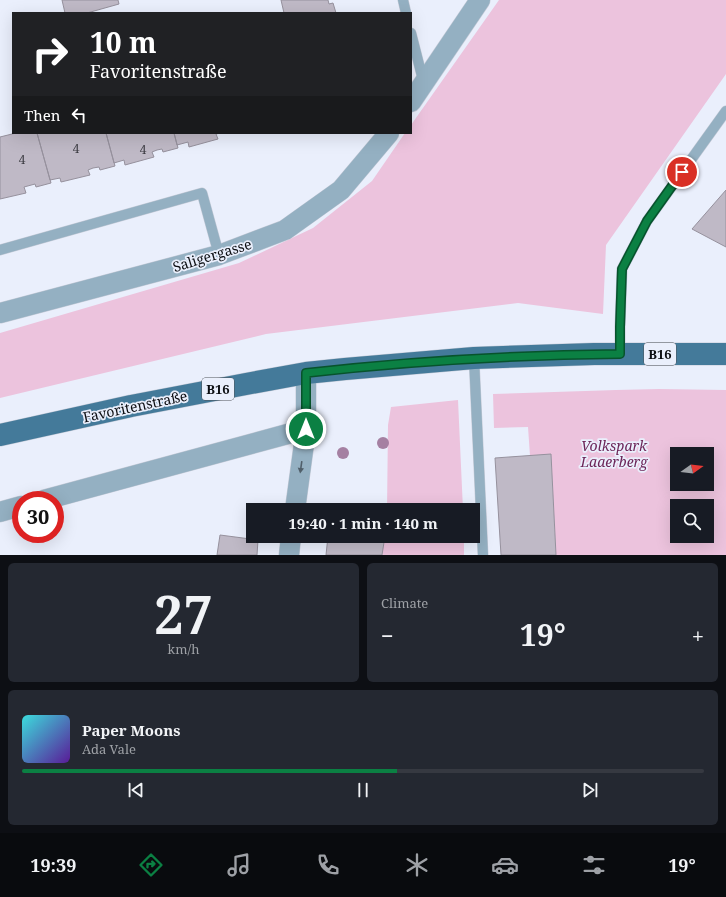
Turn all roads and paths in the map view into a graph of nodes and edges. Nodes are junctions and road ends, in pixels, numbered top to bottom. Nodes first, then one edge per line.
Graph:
1 (403, 0) edge
2 (480, 0) edge
3 (406, 12) edge
4 (412, 37) edge
5 (424, 84) junction
6 (412, 101) edge
7 (726, 111) edge
8 (388, 134) edge
9 (0, 250) edge
10 (219, 255) junction
11 (0, 313) edge
12 (620, 354) junction
13 (726, 354) edge
14 (474, 358) junction
15 (306, 373) junction
16 (306, 429) junction
17 (0, 435) edge
18 (64, 495) edge
19 (296, 503) edge
20 (12, 509) edge
21 (0, 512) edge
22 (290, 543) edge
23 (289, 555) edge
24 (483, 555) edge

1 - 3 lane
2 - 5 street
4 - 5 lane
5 - 6 street
7 - 12 lane
8 - 10 street, Saligergasse
9 - 10 lane
10 - 11 street, Saligergasse
12 - 13 main road, Favoritenstraße / B16
12 - 14 main road, Favoritenstraße / B16
14 - 15 main road, Favoritenstraße / B16
14 - 24 lane
15 - 16 street
15 - 17 main road, Favoritenstraße / B16
16 - 18 street
16 -> 19 street
20 - 21 street
22 - 23 street

